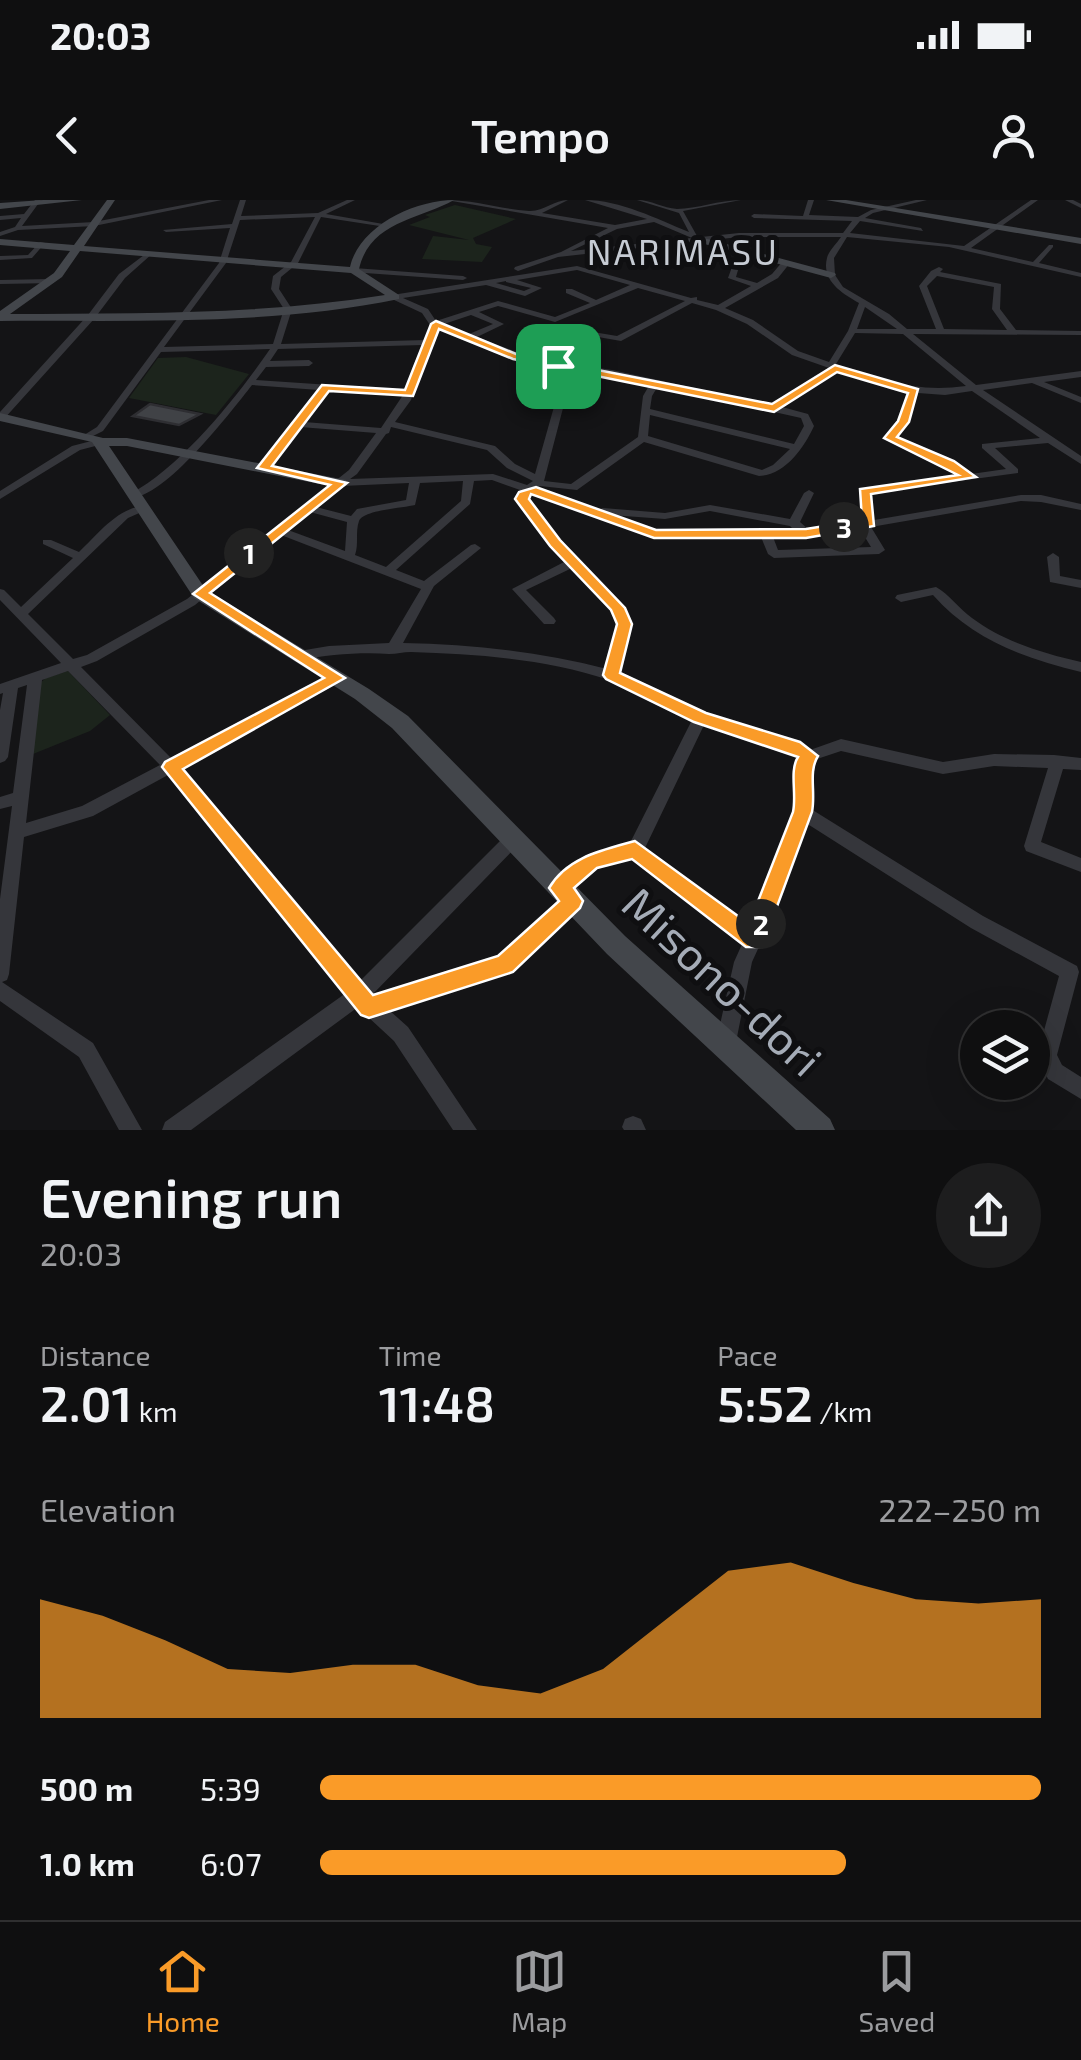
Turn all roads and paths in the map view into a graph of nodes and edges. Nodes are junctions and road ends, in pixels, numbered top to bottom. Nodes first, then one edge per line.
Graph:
1 (78, 200) edge
2 (111, 200) edge
3 (219, 200) edge
4 (243, 200) edge
5 (352, 200) edge
6 (450, 200) edge
7 (565, 200) edge
8 (588, 200) edge
9 (640, 200) edge
10 (712, 200) edge
11 (738, 200) edge
12 (811, 200) edge
13 (830, 200) edge
14 (924, 200) edge
15 (1035, 200) edge
16 (1068, 200) edge
17 (37, 202) edge
18 (723, 202) junction
19 (179, 204) edge
20 (1080, 205) edge
21 (0, 206) edge
22 (885, 208) junction
23 (678, 210) junction
24 (320, 214) junction
25 (535, 214) junction
26 (26, 216) junction
27 (754, 216) dead end
28 (805, 217) junction
29 (0, 218) edge
30 (859, 219) junction
31 (654, 220) junction
32 (236, 222) junction
33 (94, 224) junction
34 (386, 225) junction
35 (994, 226) junction
36 (18, 227) junction
37 (616, 227) junction
38 (166, 230) junction
39 (921, 230) dead end
40 (0, 231) edge
41 (845, 235) junction
42 (697, 239) junction
43 (1081, 240) edge
44 (0, 242) edge
45 (42, 244) junction
46 (78, 246) junction
47 (1050, 246) dead end
48 (966, 248) junction
49 (740, 252) junction
50 (152, 253) junction
51 (558, 255) junction
52 (1009, 256) junction
53 (0, 258) edge
54 (224, 260) junction
55 (1036, 262) junction
56 (786, 264) junction
57 (290, 265) junction
58 (943, 266) dead end
59 (997, 266) dead end
60 (1049, 266) junction
61 (577, 268) junction
62 (354, 270) junction
63 (1080, 272) edge
64 (934, 273) junction
65 (832, 274) junction
66 (500, 278) junction
67 (1034, 278) dead end
68 (51, 280) junction
69 (480, 280) junction
70 (0, 282) edge
71 (458, 284) junction
72 (640, 284) junction
73 (758, 286) junction
74 (568, 291) dead end
75 (394, 296) junction
76 (694, 299) junction
77 (596, 302) junction
78 (862, 304) junction
79 (415, 305) junction
80 (719, 308) junction
81 (288, 309) junction
82 (474, 313) junction
83 (183, 316) junction
84 (0, 317) edge
85 (92, 318) junction
86 (436, 324) junction
87 (898, 329) junction
88 (940, 330) junction
89 (852, 331) junction
90 (1013, 332) junction
91 (1081, 334) edge
92 (469, 337) junction
93 (429, 342) junction
94 (276, 346) junction
95 (158, 350) junction
96 (308, 363) dead end
97 (261, 364) junction
98 (558, 366) junction
99 (833, 367) junction
100 (580, 369) junction
101 (1081, 374) edge
102 (1033, 380) junction
103 (247, 382) junction
104 (655, 384) junction
105 (326, 387) junction
106 (974, 388) junction
107 (914, 391) junction
108 (409, 393) junction
109 (1081, 400) edge
110 (774, 408) junction
111 (645, 410) junction
112 (0, 418) edge
113 (297, 424) junction
114 (388, 427) junction
115 (94, 438) junction
116 (643, 438) junction
117 (1050, 440) junction
118 (795, 446) junction
119 (189, 454) junction
120 (1078, 456) edge
121 (264, 468) junction
122 (969, 477) junction
123 (470, 479) junction
124 (415, 481) junction
125 (340, 483) junction
126 (536, 484) junction
127 (809, 493) dead end
128 (0, 496) edge
129 (138, 502) junction
130 (1081, 507) edge
131 (307, 508) junction
132 (592, 512) junction
133 (353, 520) junction
134 (794, 524) junction
135 (866, 524) junction
136 (278, 530) junction
137 (766, 534) junction
138 (806, 534) junction
139 (47, 542) dead end
140 (475, 548) dead end
141 (348, 556) junction
142 (1053, 556) dead end
143 (81, 557) junction
144 (574, 562) junction
145 (388, 571) junction
146 (1081, 584) edge
147 (426, 586) junction
148 (0, 593) edge
149 (200, 594) junction
150 (901, 598) dead end
151 (22, 614) junction
152 (549, 621) dead end
153 (392, 650) junction
154 (298, 656) junction
155 (73, 666) junction
156 (1081, 667) edge
157 (612, 675) junction
158 (35, 678) junction
159 (336, 678) junction
160 (5, 688) edge
161 (700, 718) junction
162 (28, 739) junction
163 (1, 749) edge
164 (809, 756) junction
165 (1054, 762) junction
166 (1081, 764) edge
167 (171, 767) junction
168 (21, 797) junction
169 (0, 803) edge
170 (802, 812) junction
171 (16, 833) junction
172 (514, 840) junction
173 (635, 850) junction
174 (1081, 865) edge
175 (5, 893) edge
176 (566, 894) junction
177 (754, 940) junction
178 (0, 974) edge
179 (0, 990) edge
180 (364, 1001) junction
181 (725, 1047) junction
182 (1081, 1089) edge
183 (810, 1126) edge
184 (131, 1130) edge
185 (173, 1130) edge
186 (466, 1130) edge

1 - 17 street
2 - 33 street
3 - 19 street
4 - 32 street
5 - 24 street
6 - 25 street
6 - 34 street
7 - 25 street
8 - 31 street
9 - 23 street
10 - 18 street
11 - 18 street
12 - 28 street
13 - 22 street
14 - 22 street
15 - 35 street
16 - 20 street
17 - 21 street
17 - 26 street
18 - 23 street
19 - 33 street
19 - 38 street
22 - 30 street
22 - 35 street
23 - 42 street
24 - 32 street
24 - 34 street
24 - 57 street
25 - 37 street
26 - 29 street
26 - 36 street
27 - 28 street
28 - 30 street
30 - 39 street
30 - 41 street
31 - 37 street
31 - 42 street
32 - 38 street
32 - 54 street
33 - 36 street
33 - 46 street
34 - 62 street
35 - 43 street
35 - 48 street
36 - 40 street
37 - 51 street
38 - 50 street
41 - 42 street
41 - 48 street
41 - 65 street
42 - 49 street
42 - 51 street
44 - 45 street
45 - 46 street
45 - 53 street
46 - 50 street
46 - 68 street
47 - 55 street
48 - 52 street
49 - 56 street
49 - 73 street
50 - 54 street
50 - 85 street
51 - 61 street
51 - 69 street
52 - 55 street
52 - 59 street
54 - 57 street
54 - 83 street
55 - 60 street
56 - 65 street
56 - 73 street
57 - 62 street
57 - 81 street
58 - 64 street
60 - 63 street
60 - 67 street
61 - 66 street
61 - 72 street
62 - 69 street
62 - 75 street
64 - 88 street
64 - 90 street
65 - 78 street
66 - 69 street
66 - 69 street
68 - 70 street
68 - 84 street
69 - 71 street
71 - 75 street
71 - 79 street
72 - 76 street
72 - 77 street
73 - 80 street
74 - 77 street
75 - 79 street
75 - 81 street
76 - 80 street
76 - 98 street
77 - 82 street
78 - 87 street
78 - 89 street
79 - 86 street
80 - 99 street
81 - 83 street
81 - 94 street
82 - 86 street
82 - 92 street
83 - 85 street
83 - 95 street
84 - 85 street
85 - 112 street
86 - 92 street
86 - 93 street
87 - 88 street
87 - 89 street
87 - 106 street
88 - 90 street
89 - 99 street
90 - 91 street
92 - 98 street
93 - 94 street
93 - 108 street
94 - 95 street
94 - 97 street
95 - 115 street
96 - 97 street
97 - 103 street
98 - 100 street
99 - 107 street
99 - 110 street
100 - 104 street
100 - 126 street
101 - 102 street
102 - 106 street
102 - 109 street
103 - 105 street
103 - 119 street
104 - 110 street
104 - 111 street
105 - 108 street
105 - 113 street
106 - 107 street
106 - 117 street
107 - 122 street
108 - 114 street
110 - 118 street
111 - 116 street
111 - 118 street
112 - 115 street
113 - 114 street
113 - 121 street
114 - 125 street
114 - 126 street
115 - 119 street
115 - 128 street
115 - 129 street
116 - 118 street
116 - 126 street
117 - 120 street
117 - 122 street
119 - 121 street
119 - 129 street
121 - 125 street
122 - 135 street
123 - 124 street
123 - 126 street
123 - 145 street
124 - 125 street
124 - 133 street
125 - 131 street
126 - 132 street
126 - 144 street
127 - 134 street
129 - 143 street
129 - 149 street
130 - 135 street
131 - 133 street
131 - 136 street
132 - 134 street
132 - 137 street
133 - 141 street
134 - 138 street
135 - 137 street
135 - 138 street
136 - 141 street
136 - 149 street
137 - 138 street
139 - 143 street
140 - 147 street
141 - 145 street
142 - 146 street
143 - 151 street
144 - 152 street
144 - 157 street
145 - 147 street
147 - 153 street
148 - 151 street
149 - 154 street, Misono-dori
149 - 155 street
150 - 156 street
151 - 155 street
153 - 154 street
153 - 157 street
154 - 159 street, Misono-dori
155 - 158 street
155 - 167 street
157 - 161 street
158 - 160 street
158 - 162 street
159 - 167 street
159 - 172 street, Misono-dori
160 - 163 street
161 - 164 street
161 - 173 street
162 - 163 street
162 - 168 street
164 - 165 street
164 - 170 street
165 - 166 street
165 - 174 street
167 - 171 street
167 - 180 street
168 - 169 street
168 - 171 street
170 - 177 street
170 - 182 street
171 - 175 street
172 - 176 street, Misono-dori
172 - 180 street
173 - 176 street
173 - 177 street
175 - 178 street
176 - 180 street
176 - 181 street, Misono-dori
177 - 181 street
179 - 184 street
180 - 185 street
180 - 186 street
181 - 183 street, Misono-dori

